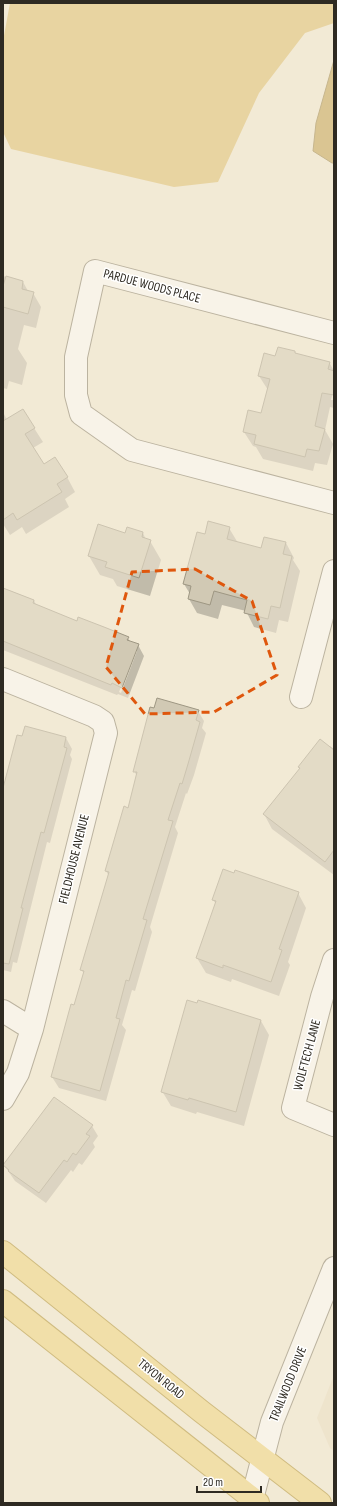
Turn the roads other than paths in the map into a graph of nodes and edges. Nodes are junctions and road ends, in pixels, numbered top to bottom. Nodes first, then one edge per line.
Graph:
1 (334, 333) edge
2 (334, 503) edge
3 (334, 571) edge
4 (3, 679) edge
5 (301, 697) dead end
6 (334, 960) edge
7 (3, 1011) edge
8 (32, 1029) junction
9 (3, 1099) edge
10 (334, 1125) edge
11 (3, 1252) edge
12 (334, 1268) edge
13 (3, 1301) edge
14 (334, 1311) edge
15 (303, 1346) junction
16 (262, 1459) junction
17 (254, 1502) edge
18 (320, 1503) edge

1 - 2 street, PARDUE WOODS PLACE
3 - 5 street
4 - 8 street, FIELDHOUSE AVENUE
6 - 10 street, WOLFTECH LANE
7 - 8 street
8 - 9 street, FIELDHOUSE AVENUE
11 - 16 main road, TRYON ROAD
12 - 15 street, TRAILWOOD DRIVE
13 - 17 main road
14 - 15 street
15 - 16 street, TRAILWOOD DRIVE
16 - 17 street, TRAILWOOD DRIVE
16 - 18 main road, TRYON ROAD

